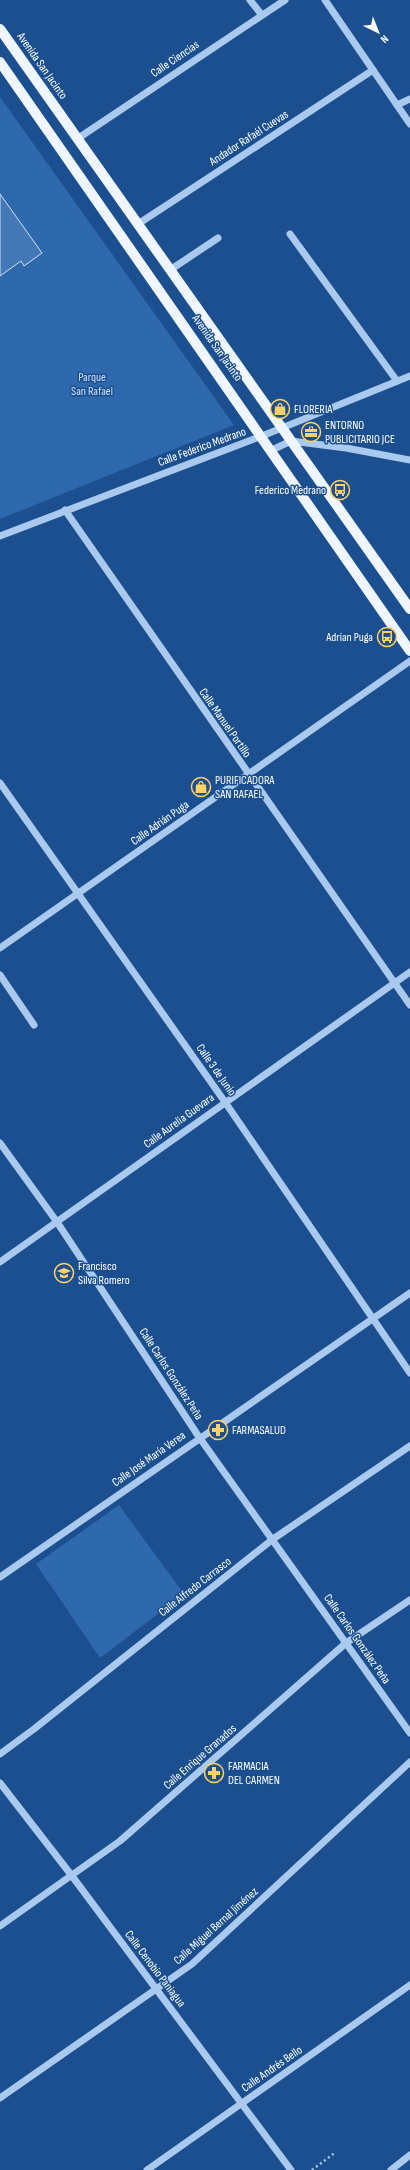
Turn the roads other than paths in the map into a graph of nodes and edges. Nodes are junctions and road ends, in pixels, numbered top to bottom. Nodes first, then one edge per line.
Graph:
1 (250, 0) edge
2 (285, 0) edge
3 (326, 0) edge
4 (261, 14) junction
5 (0, 29) edge
6 (0, 62) edge
7 (373, 70) junction
8 (410, 99) edge
9 (397, 105) junction
10 (410, 124) edge
11 (77, 138) junction
12 (138, 224) junction
13 (290, 234) dead end
14 (218, 238) dead end
15 (170, 270) junction
16 (410, 376) edge
17 (397, 382) junction
18 (282, 428) junction
19 (262, 436) junction
20 (291, 441) junction
21 (272, 450) junction
22 (410, 460) edge
23 (65, 510) junction
24 (0, 536) edge
25 (410, 609) edge
26 (410, 651) edge
27 (410, 661) edge
28 (248, 775) junction
29 (0, 783) edge
30 (78, 893) junction
31 (0, 948) edge
32 (410, 972) edge
33 (0, 975) edge
34 (394, 983) junction
35 (410, 1006) edge
36 (34, 1025) dead end
37 (225, 1102) junction
38 (0, 1143) edge
39 (57, 1222) junction
40 (0, 1262) edge
41 (410, 1293) edge
42 (373, 1319) junction
43 (410, 1373) edge
44 (199, 1437) junction
45 (410, 1446) edge
46 (273, 1540) junction
47 (0, 1577) edge
48 (410, 1600) edge
49 (346, 1643) junction
50 (410, 1733) edge
51 (0, 1754) edge
52 (410, 1762) edge
53 (0, 1783) edge
54 (72, 1876) junction
55 (0, 1926) edge
56 (410, 1985) edge
57 (157, 1990) junction
58 (0, 2098) edge
59 (241, 2104) junction
60 (410, 2155) edge
61 (147, 2170) edge
62 (290, 2170) edge
63 (391, 2170) edge

1 - 4 street
2 - 4 street, Calle Ciencias
3 - 7 street
4 - 11 street, Calle Ciencias
5 - 11 main road, Avenida San Jacinto
6 - 19 main road, Avenida San Jacinto
7 - 9 street
7 - 12 street, Andador Rafaél Cuevas
8 - 9 street
9 - 10 street
11 - 12 main road, Avenida San Jacinto
12 - 15 main road, Avenida San Jacinto
13 - 17 street
14 - 15 street
15 - 18 main road, Avenida San Jacinto
16 - 17 street, Calle Federico Medrano
17 - 18 street, Calle Federico Medrano
18 - 19 street, Calle Federico Medrano
18 - 20 main road, Avenida San Jacinto
19 - 21 main road, Avenida San Jacinto
19 - 23 street, Calle Federico Medrano
20 - 21 street
20 - 22 street
20 - 25 main road, Avenida San Jacinto
21 - 26 main road, Avenida San Jacinto
23 - 24 street, Calle Federico Medrano
23 - 28 street, Calle Manuel Portillo
27 - 28 street, Calle Adrián Puga
28 - 30 street, Calle Adrián Puga
28 - 34 street, Calle Manuel Portillo
29 - 30 street, Calle 3 de Junio
30 - 31 street, Calle Adrián Puga
30 - 37 street, Calle 3 de Junio
32 - 34 street, Calle Aurelia Guevara
33 - 36 street
34 - 35 street, Calle Manuel Portillo
34 - 37 street, Calle Aurelia Guevara
37 - 39 street, Calle Aurelia Guevara
37 - 42 street, Calle 3 de Junio
38 - 39 street, Calle Carlos González Peña
39 - 40 street, Calle Aurelia Guevara
39 - 44 street, Calle Carlos González Peña
41 - 42 street, Calle José María Verea
42 - 43 street, Calle 3 de Junio
42 - 44 street, Calle José María Verea
44 - 46 street, Calle Carlos González Peña
44 - 47 street, Calle José María Verea
45 - 46 street, Calle Alfredo Carrasco
46 - 49 street, Calle Carlos González Peña
46 - 51 street, Calle Alfredo Carrasco
48 - 49 street, Calle Enrique Granados
49 - 50 street, Calle Carlos González Peña
49 - 54 street, Calle Enrique Granados
52 - 57 street, Calle Miguel Bernal Jiménez
53 - 54 street, Calle Cenobio Paniagua
54 - 55 street, Calle Enrique Granados
54 - 57 street, Calle Cenobio Paniagua
56 - 59 street, Calle Andrés Bello
57 - 58 street, Calle Miguel Bernal Jiménez
57 - 59 street, Calle Cenobio Paniagua
59 - 61 street, Calle Andrés Bello
59 - 62 street, Calle Cenobio Paniagua
60 - 63 street

